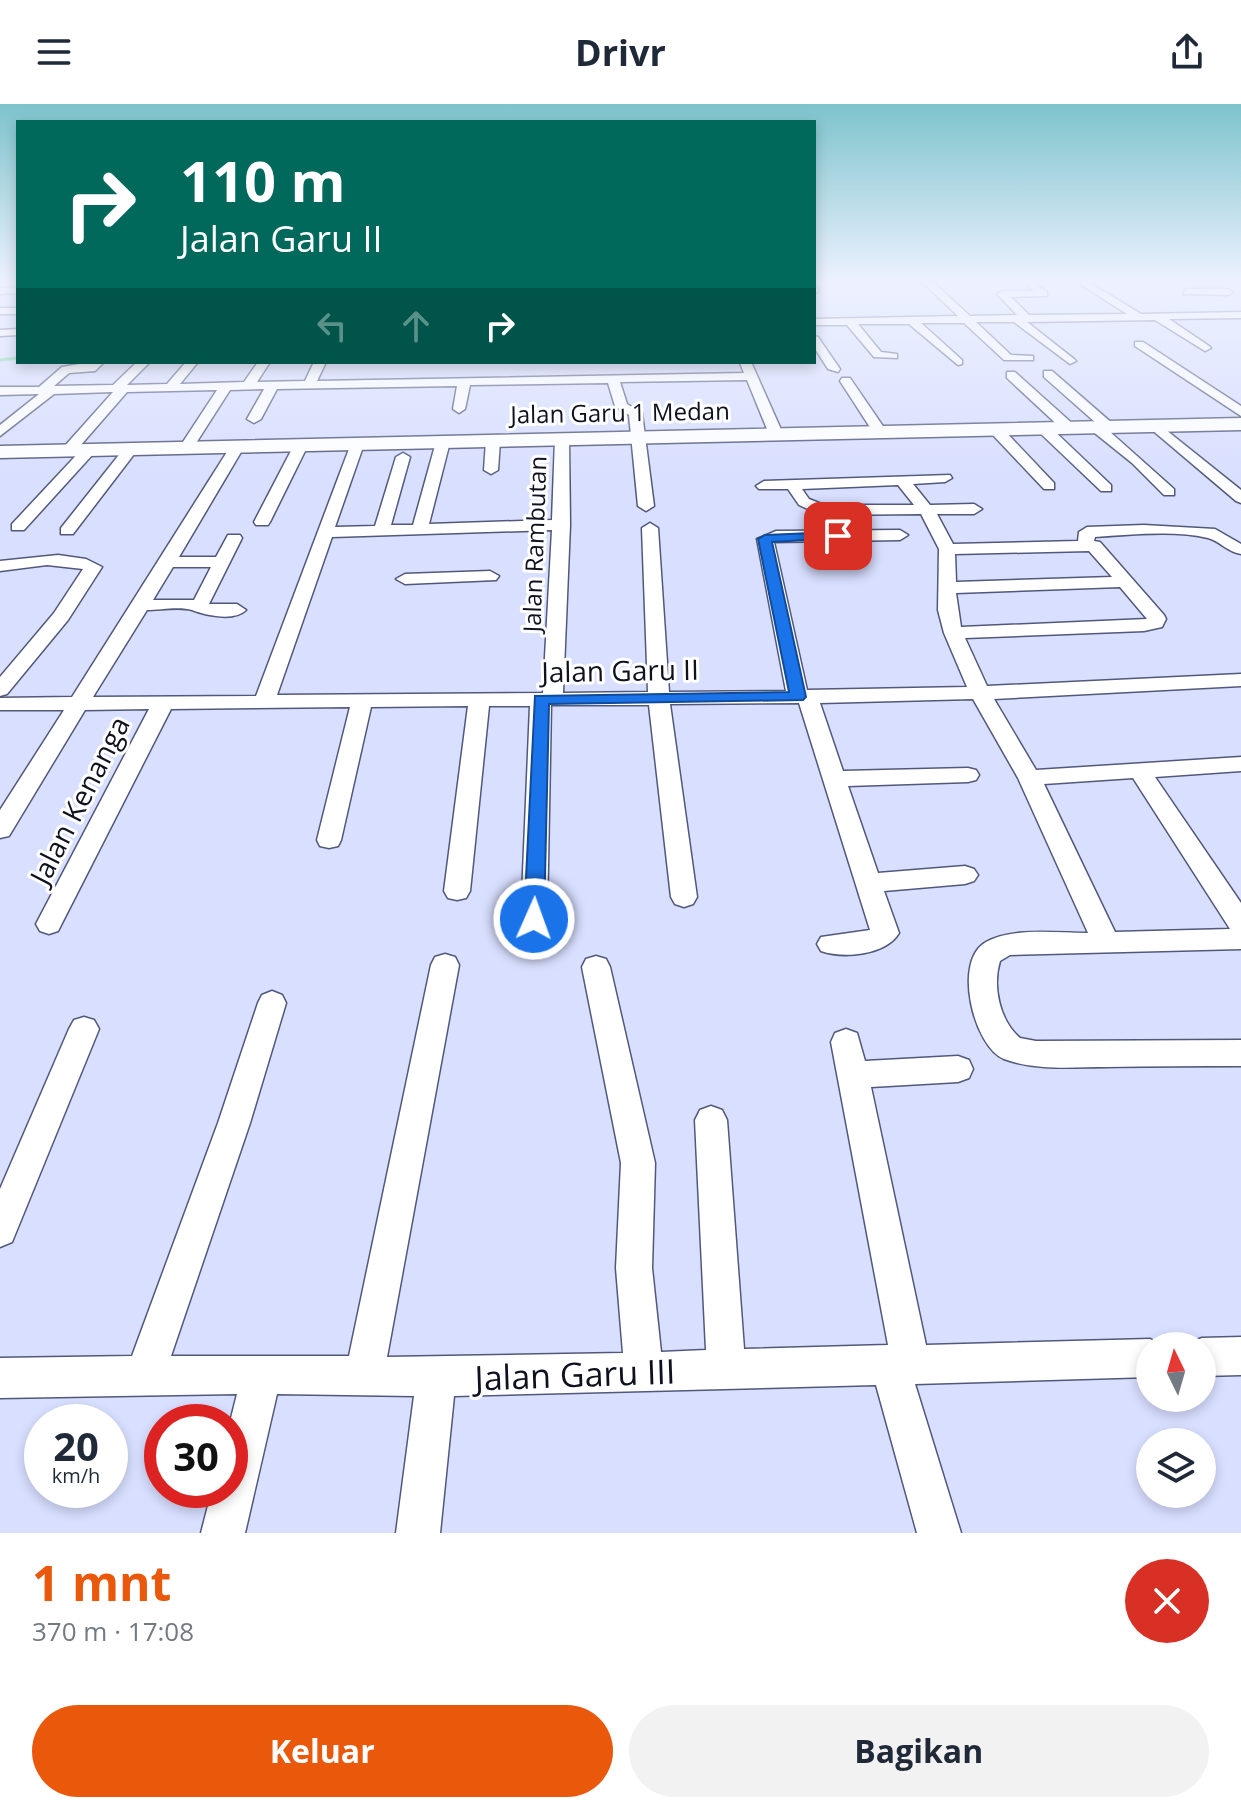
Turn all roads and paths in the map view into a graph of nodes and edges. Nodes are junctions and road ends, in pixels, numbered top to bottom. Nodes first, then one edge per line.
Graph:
1 (820, 348) edge
2 (872, 348) edge
3 (942, 348) edge
4 (998, 348) edge
5 (1055, 348) edge
6 (1145, 348) edge
7 (893, 356) dead end
8 (1029, 358) dead end
9 (1070, 361) dead end
10 (958, 362) dead end
11 (96, 364) edge
12 (142, 364) edge
13 (190, 364) edge
14 (263, 364) edge
15 (319, 364) edge
16 (592, 364) edge
17 (630, 364) edge
18 (747, 364) edge
19 (834, 369) dead end
20 (1048, 374) dead end
21 (1011, 375) dead end
22 (752, 376) junction
23 (613, 379) junction
24 (634, 379) junction
25 (594, 380) junction
26 (846, 381) dead end
27 (464, 382) junction
28 (396, 383) junction
29 (273, 385) junction
30 (309, 385) junction
31 (226, 386) junction
32 (248, 386) junction
33 (171, 387) junction
34 (121, 388) junction
35 (46, 390) junction
36 (0, 391) edge
37 (392, 397) dead end
38 (459, 409) dead end
39 (1241, 412) edge
40 (254, 419) dead end
41 (1241, 424) edge
42 (1156, 426) junction
43 (1102, 427) junction
44 (1069, 428) junction
45 (1044, 429) junction
46 (996, 430) junction
47 (0, 432) edge
48 (880, 432) junction
49 (776, 434) junction
50 (640, 438) junction
51 (562, 439) junction
52 (493, 441) junction
53 (443, 442) junction
54 (357, 444) junction
55 (301, 445) junction
56 (237, 447) junction
57 (186, 448) junction
58 (131, 449) junction
59 (89, 450) junction
60 (68, 451) junction
61 (0, 452) edge
62 (403, 457) dead end
63 (491, 470) dead end
64 (945, 478) dead end
65 (903, 481) junction
66 (792, 485) junction
67 (764, 486) dead end
68 (1049, 486) dead end
69 (1106, 488) dead end
70 (1169, 492) dead end
71 (1241, 498) edge
72 (646, 506) dead end
73 (974, 509) dead end
74 (928, 512) junction
75 (262, 522) dead end
76 (562, 525) junction
77 (18, 527) dead end
78 (650, 528) dead end
79 (420, 529) junction
80 (382, 530) junction
81 (67, 531) dead end
82 (324, 532) junction
83 (900, 535) dead end
84 (234, 538) dead end
85 (1086, 544) junction
86 (947, 549) junction
87 (1241, 549) edge
88 (171, 562) junction
89 (222, 562) junction
90 (0, 566) edge
91 (490, 576) dead end
92 (405, 579) dead end
93 (1126, 582) junction
94 (949, 588) junction
95 (142, 605) junction
96 (200, 605) junction
97 (237, 610) dead end
98 (953, 633) junction
99 (1241, 680) edge
100 (0, 690) edge
101 (980, 693) junction
102 (802, 697) junction
103 (659, 698) junction
104 (479, 699) junction
105 (547, 699) junction
106 (362, 701) junction
107 (264, 702) junction
108 (77, 703) junction
109 (163, 703) junction
110 (0, 704) edge
111 (1241, 764) edge
112 (1138, 769) junction
113 (968, 775) dead end
114 (1029, 778) junction
115 (835, 779) junction
116 (0, 830) edge
117 (329, 840) dead end
118 (965, 875) dead end
119 (867, 883) junction
120 (457, 891) dead end
121 (684, 897) dead end
122 (534, 919) dead end
123 (49, 924) dead end
124 (1241, 924) edge
125 (1241, 939) edge
126 (831, 944) dead end
127 (1107, 944) junction
128 (445, 965) dead end
129 (596, 967) dead end
130 (272, 1003) dead end
131 (84, 1029) dead end
132 (1241, 1053) edge
133 (958, 1069) dead end
134 (711, 1120) dead end
135 (0, 1230) edge
136 (1241, 1356) edge
137 (1216, 1357) edge
138 (1136, 1358) edge
139 (900, 1364) junction
140 (726, 1370) junction
141 (644, 1372) junction
142 (262, 1374) junction
143 (145, 1375) junction
144 (364, 1377) junction
145 (436, 1377) junction
146 (0, 1378) edge
147 (223, 1533) edge
148 (418, 1533) edge
149 (939, 1533) edge

1 - 19 street
2 - 7 street
3 - 10 street
4 - 8 street
5 - 9 street
6 - 39 street
11 - 35 street
12 - 34 street
13 - 33 street
14 - 32 street
15 - 30 street
16 - 25 street
17 - 24 street
18 - 22 street
20 - 43 street
21 - 44 street
22 - 24 street
22 - 49 street
23 - 24 street
23 - 25 street
23 - 50 street
25 - 27 street
26 - 48 street
27 - 28 street
27 - 38 street
28 - 30 street
28 - 37 street
29 - 30 street
29 - 32 street
29 - 40 street
31 - 32 street
31 - 33 street
31 - 57 street
33 - 34 street
34 - 35 street
34 - 60 street
35 - 36 street
35 - 47 street
41 - 42 street, Jalan Garu 1 Medan
42 - 43 street, Jalan Garu 1 Medan
42 - 71 street
43 - 44 street, Jalan Garu 1 Medan
43 - 70 street
44 - 45 street, Jalan Garu 1 Medan
45 - 46 street, Jalan Garu 1 Medan
45 - 69 street
46 - 48 street, Jalan Garu 1 Medan
46 - 68 street
48 - 49 street, Jalan Garu 1 Medan
49 - 50 street, Jalan Garu 1 Medan
50 - 51 street, Jalan Garu 1 Medan
50 - 72 street
51 - 52 street, Jalan Garu 1 Medan
51 - 76 street, Jalan Rambutan
52 - 53 street, Jalan Garu 1 Medan
52 - 63 street
53 - 54 street, Jalan Garu 1 Medan
53 - 79 street
54 - 55 street, Jalan Garu 1 Medan
54 - 82 street
55 - 56 street, Jalan Garu 1 Medan
55 - 75 street
56 - 57 street, Jalan Garu 1 Medan
56 - 88 street
57 - 58 street, Jalan Garu 1 Medan
58 - 59 street, Jalan Garu 1 Medan
58 - 81 street
59 - 60 street, Jalan Garu 1 Medan
59 - 77 street
60 - 61 street, Jalan Garu 1 Medan
62 - 80 street
64 - 65 street
65 - 66 street
65 - 74 street
66 - 67 street
66 - 74 street
73 - 74 street
74 - 86 street
76 - 79 street
76 - 105 street, Jalan Rambutan
78 - 103 street
79 - 80 street
80 - 82 street
82 - 107 street
83 - 102 street
84 - 89 street
85 - 86 street
85 - 87 street
85 - 93 street
86 - 94 street
88 - 89 street
88 - 95 street
89 - 96 street
90 - 100 street
91 - 92 street
93 - 94 street
93 - 98 street
94 - 98 street
95 - 96 street
95 - 108 street
96 - 97 street
98 - 101 street
99 - 101 street, Jalan Garu II
101 - 102 street, Jalan Garu II
101 - 114 street
102 - 103 street, Jalan Garu II
102 - 115 street
103 - 105 street, Jalan Garu II
103 - 121 street
104 - 105 street, Jalan Garu II
104 - 106 street, Jalan Garu II
104 - 120 street
105 - 122 street, Jalan Rambutan
106 - 107 street, Jalan Garu II
106 - 117 street
107 - 109 street, Jalan Garu II
108 - 109 street, Jalan Garu II
108 - 110 street, Jalan Garu II
108 - 116 street
109 - 123 street, Jalan Kenanga
111 - 112 street
112 - 114 street
112 - 124 street
113 - 115 street
114 - 127 street
115 - 119 street
118 - 119 street
119 - 126 street
125 - 127 street
127 - 132 street
128 - 144 street
129 - 141 street
130 - 143 street
131 - 135 street
133 - 139 street
134 - 140 street
136 - 137 street
138 - 139 street, Jalan Garu III
139 - 140 street, Jalan Garu III
139 - 149 street
140 - 141 street, Jalan Garu III
141 - 145 street, Jalan Garu III
142 - 143 street, Jalan Garu III
142 - 144 street, Jalan Garu III
142 - 147 street
143 - 146 street, Jalan Garu III
144 - 145 street, Jalan Garu III
145 - 148 street

